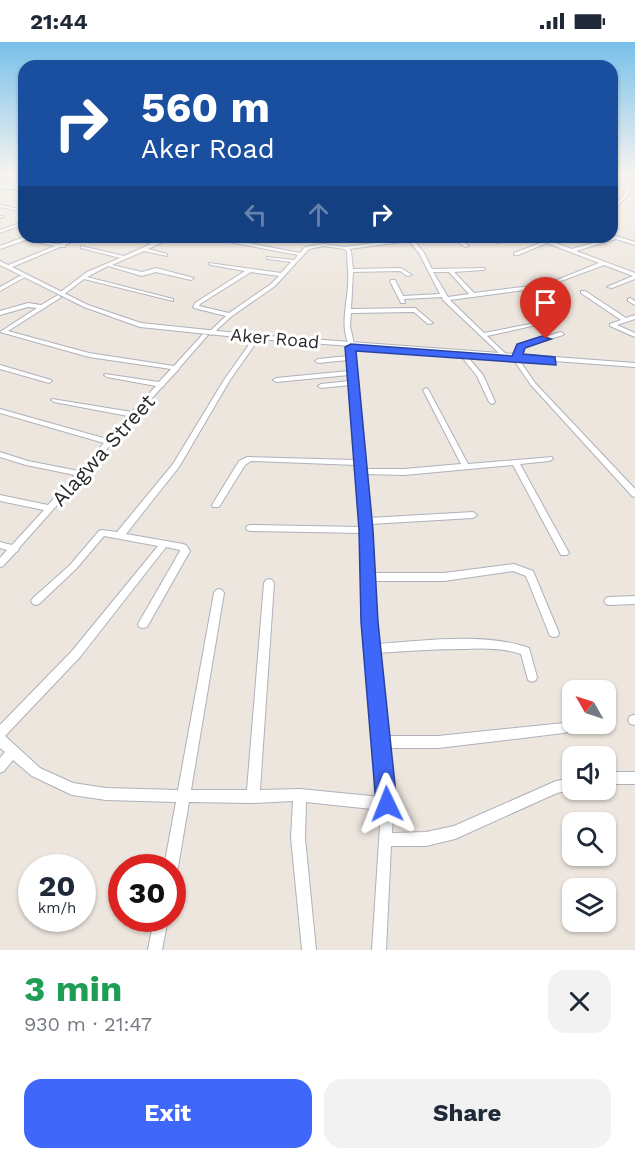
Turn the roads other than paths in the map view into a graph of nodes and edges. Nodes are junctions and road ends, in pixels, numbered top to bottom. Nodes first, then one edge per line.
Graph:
1 (18, 225) edge
2 (0, 232) edge
3 (618, 237) edge
4 (18, 241) edge
5 (51, 243) edge
6 (69, 243) edge
7 (152, 243) edge
8 (240, 243) edge
9 (386, 243) edge
10 (414, 243) edge
11 (462, 243) edge
12 (544, 243) edge
13 (550, 243) edge
14 (598, 243) edge
15 (634, 243) edge
16 (155, 244) joint
17 (324, 245) joint
18 (63, 246) junction
19 (467, 246) dead end
20 (84, 247) dead end
21 (345, 248) junction
22 (0, 249) edge
23 (144, 249) junction
24 (572, 251) junction
25 (298, 254) junction
26 (516, 254) dead end
27 (165, 255) dead end
28 (124, 258) junction
29 (269, 258) dead end
30 (293, 261) junction
31 (604, 263) junction
32 (211, 264) dead end
33 (108, 265) junction
34 (3, 267) edge
35 (483, 269) dead end
36 (250, 270) junction
37 (351, 271) junction
38 (451, 271) junction
39 (430, 272) junction
40 (283, 274) junction
41 (410, 275) dead end
42 (635, 276) edge
43 (22, 277) junction
44 (83, 277) junction
45 (191, 278) dead end
46 (393, 281) dead end
47 (540, 286) junction
48 (610, 287) dead end
49 (0, 289) edge
50 (583, 292) dead end
51 (60, 295) junction
52 (473, 295) junction
53 (444, 297) junction
54 (401, 298) junction
55 (562, 299) dead end
56 (171, 300) dead end
57 (42, 307) junction
58 (406, 310) junction
59 (347, 311) junction
60 (0, 313) edge
61 (230, 315) junction
62 (635, 317) edge
63 (624, 319) junction
64 (430, 322) dead end
65 (539, 323) dead end
66 (2, 333) edge
67 (208, 334) junction
68 (561, 334) dead end
69 (483, 335) junction
70 (635, 335) edge
71 (255, 339) junction
72 (351, 350) junction
73 (464, 356) junction
74 (504, 356) junction
75 (517, 358) junction
76 (318, 361) dead end
77 (0, 367) edge
78 (635, 367) edge
79 (177, 368) junction
80 (107, 375) dead end
81 (354, 378) junction
82 (276, 380) dead end
83 (50, 381) dead end
84 (162, 385) junction
85 (321, 386) dead end
86 (426, 390) dead end
87 (54, 400) dead end
88 (492, 402) dead end
89 (1, 411) edge
90 (134, 415) junction
91 (109, 442) junction
92 (0, 454) edge
93 (549, 459) dead end
94 (514, 462) junction
95 (361, 467) junction
96 (466, 467) junction
97 (80, 474) junction
98 (635, 494) edge
99 (0, 498) edge
100 (216, 505) dead end
101 (50, 508) junction
102 (473, 515) dead end
103 (366, 526) junction
104 (250, 528) dead end
105 (120, 535) junction
106 (164, 544) junction
107 (0, 545) edge
108 (15, 549) junction
109 (564, 553) dead end
110 (0, 564) edge
111 (369, 577) junction
112 (269, 583) dead end
113 (219, 592) dead end
114 (635, 600) edge
115 (36, 601) dead end
116 (609, 601) dead end
117 (143, 624) dead end
118 (554, 633) dead end
119 (372, 649) junction
120 (532, 677) dead end
121 (562, 728) edge
122 (0, 733) edge
123 (0, 740) edge
124 (382, 742) junction
125 (13, 752) junction
126 (0, 766) edge
127 (616, 778) edge
128 (635, 778) edge
129 (562, 786) edge
130 (300, 795) junction
131 (184, 796) junction
132 (253, 797) junction
133 (387, 804) junction
134 (385, 840) junction
135 (173, 854) edge
136 (158, 932) edge
137 (155, 950) edge
138 (309, 950) edge
139 (379, 950) edge

1 - 2 street
3 - 15 street
4 - 22 street
5 - 18 street
6 - 18 street
7 - 16 street
8 - 25 street
9 - 21 street
10 - 39 street
11 - 19 street
12 - 26 street
13 - 24 street
14 - 24 street
16 - 23 street
17 - 21 street
17 - 25 street
18 - 34 street
20 - 28 street
21 - 37 street
23 - 27 street
23 - 28 street
24 - 31 street
25 - 30 street, Alagwa Street
28 - 33 street
29 - 30 street
30 - 40 street, Alagwa Street
31 - 42 street
31 - 47 street
32 - 36 street
33 - 44 street
33 - 45 street
34 - 43 street, Aker Road
34 - 51 street, Aker Road
35 - 38 street
36 - 40 street
36 - 61 street
37 - 41 street
37 - 59 street
38 - 39 street
38 - 52 street
39 - 53 street
40 - 61 street, Alagwa Street
42 - 48 street
43 - 49 street
43 - 51 street, Aker Road
44 - 51 street
44 - 56 street
46 - 54 street
47 - 52 street
47 - 55 street
50 - 63 street
51 - 57 street
51 - 67 street, Aker Road
52 - 53 street
53 - 54 street
53 - 69 street
54 - 58 street
57 - 60 street
57 - 66 street
58 - 59 street
58 - 64 street
59 - 72 street
61 - 67 street, Alagwa Street
62 - 63 street
63 - 70 street
65 - 69 street
66 - 79 street
67 - 71 street, Aker Road
67 - 72 street, Aker Road
67 - 79 street, Alagwa Street
68 - 75 street
69 - 74 street
71 - 72 street, Aker Road
71 - 105 street
72 - 73 street, Aker Road
72 - 74 street, Aker Road
72 - 76 street
72 - 81 street
73 - 75 street, Aker Road
73 - 88 street
74 - 75 street, Aker Road
75 - 78 street, Aker Road
75 - 98 street
77 - 83 street
79 - 84 street, Alagwa Street
80 - 84 street
81 - 82 street
81 - 85 street
81 - 95 street
84 - 90 street, Alagwa Street
86 - 96 street
87 - 90 street
89 - 91 street
90 - 91 street, Alagwa Street
91 - 97 street, Alagwa Street
92 - 97 street
93 - 94 street
94 - 96 street
94 - 109 street
95 - 96 street
95 - 100 street
95 - 103 street
97 - 101 street, Alagwa Street
99 - 101 street
101 - 108 street, Alagwa Street
102 - 103 street
103 - 104 street
103 - 111 street
105 - 106 street
105 - 115 street
106 - 117 street
106 - 122 street
107 - 108 street
108 - 110 street, Alagwa Street
111 - 118 street
111 - 119 street
112 - 132 street
113 - 131 street
114 - 116 street
119 - 120 street
119 - 124 street
121 - 124 street
123 - 125 street
124 - 133 street
125 - 126 street
125 - 131 street
127 - 128 street
129 - 134 street
130 - 132 street
130 - 133 street
130 - 138 street
131 - 132 street
131 - 135 street
133 - 134 street
134 - 139 street
136 - 137 street

